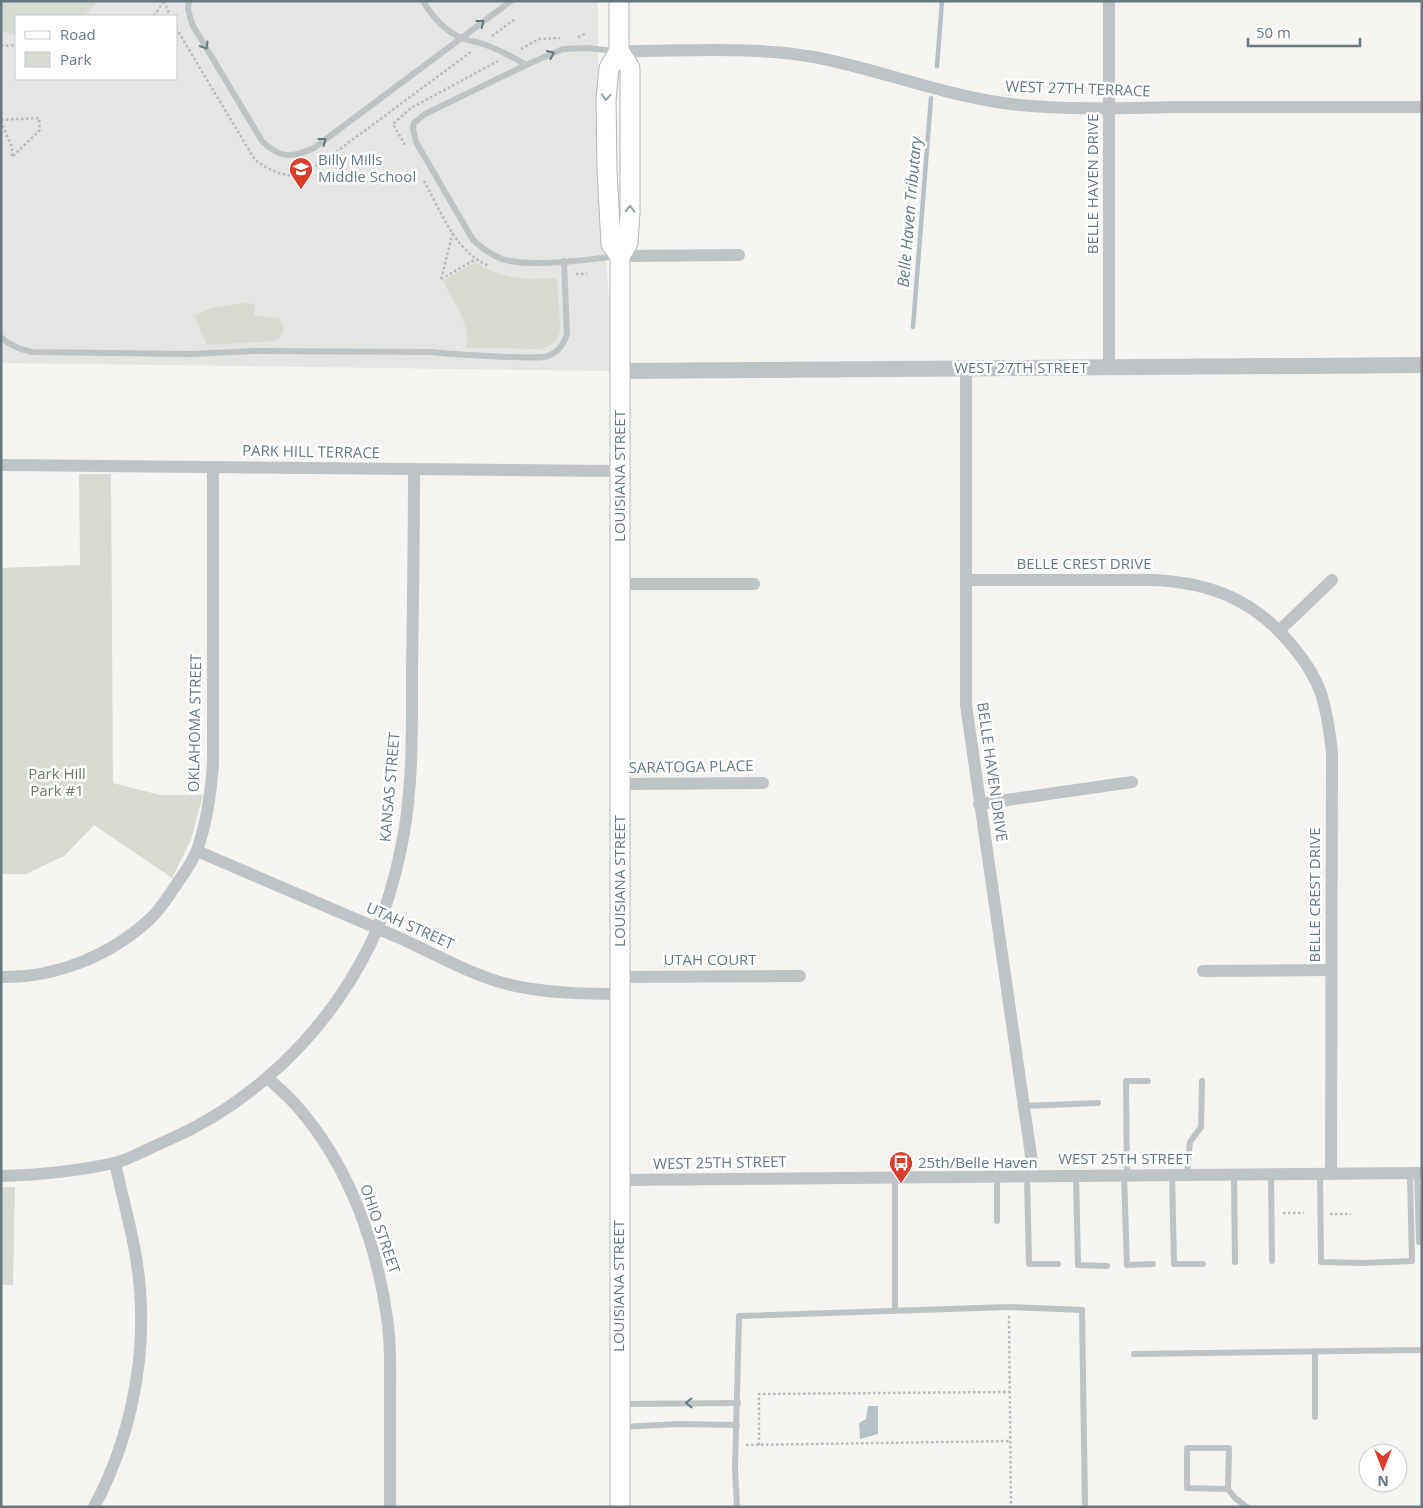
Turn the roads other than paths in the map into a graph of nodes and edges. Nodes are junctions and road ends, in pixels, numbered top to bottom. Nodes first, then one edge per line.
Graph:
1 (189, 1) edge
2 (423, 1) edge
3 (511, 1) edge
4 (619, 1) edge
5 (1109, 1) edge
6 (461, 38) junction
7 (619, 51) junction
8 (526, 65) junction
9 (1422, 107) edge
10 (1109, 108) junction
11 (739, 255) dead end
12 (620, 256) junction
13 (564, 261) junction
14 (1, 336) edge
15 (1422, 365) edge
16 (1109, 367) junction
17 (966, 368) junction
18 (620, 371) junction
19 (1, 465) edge
20 (213, 467) junction
21 (414, 469) junction
22 (620, 471) junction
23 (966, 580) junction
24 (1332, 580) dead end
25 (620, 584) junction
26 (754, 584) dead end
27 (1280, 630) junction
28 (763, 782) dead end
29 (1132, 782) dead end
30 (620, 784) junction
31 (980, 804) junction
32 (196, 851) junction
33 (377, 929) junction
34 (1203, 970) dead end
35 (1331, 970) junction
36 (800, 976) dead end
37 (1, 977) edge
38 (620, 986) junction
39 (268, 1078) junction
40 (1148, 1081) dead end
41 (1202, 1082) dead end
42 (1098, 1103) dead end
43 (1024, 1106) junction
44 (115, 1162) junction
45 (1416, 1173) edge
46 (1271, 1174) junction
47 (1326, 1174) junction
48 (1172, 1175) junction
49 (1188, 1175) junction
50 (1234, 1175) junction
51 (1, 1176) edge
52 (1030, 1176) junction
53 (1076, 1176) junction
54 (1126, 1176) junction
55 (997, 1177) junction
56 (895, 1178) junction
57 (619, 1180) junction
58 (997, 1221) dead end
59 (1419, 1242) dead end
60 (1272, 1261) dead end
61 (1234, 1262) dead end
62 (1058, 1264) dead end
63 (1153, 1264) dead end
64 (1203, 1264) dead end
65 (1106, 1266) dead end
66 (895, 1310) junction
67 (1422, 1350) edge
68 (1315, 1351) junction
69 (1134, 1354) dead end
70 (738, 1402) junction
71 (620, 1404) junction
72 (1316, 1417) dead end
73 (737, 1425) junction
74 (620, 1427) junction
75 (1228, 1489) junction
76 (94, 1507) edge
77 (390, 1507) edge
78 (620, 1507) edge
79 (737, 1507) edge
80 (1085, 1507) edge
81 (1247, 1507) edge

1 -> 6 lane
2 - 6 lane
6 -> 3 lane
4 - 7 main road, LOUISIANA STREET
5 - 10 street, BELLE HAVEN DRIVE
6 - 8 lane
8 -> 7 lane
7 - 10 street, WEST 27TH TERRACE
7 - 12 main road, LOUISIANA STREET
8 - 13 lane
9 - 10 street, WEST 27TH TERRACE
10 - 16 street, BELLE HAVEN DRIVE
11 - 12 street
12 - 13 lane
12 - 18 main road, LOUISIANA STREET
13 - 14 lane
15 - 16 street, WEST 27TH STREET
16 - 17 street, WEST 27TH STREET
17 - 18 street, WEST 27TH STREET
17 - 23 street, BELLE HAVEN DRIVE
18 - 22 main road, LOUISIANA STREET
19 - 20 street, PARK HILL TERRACE
20 - 21 street, PARK HILL TERRACE
20 - 32 street, OKLAHOMA STREET
21 - 22 street, PARK HILL TERRACE
21 - 33 street, KANSAS STREET
22 - 25 main road, LOUISIANA STREET
23 - 27 street, BELLE CREST DRIVE
23 - 31 street, BELLE HAVEN DRIVE
24 - 27 street
25 - 26 street
25 - 30 main road, LOUISIANA STREET
27 - 35 street, BELLE CREST DRIVE
28 - 30 street, SARATOGA PLACE
29 - 31 street
30 - 38 main road, LOUISIANA STREET
31 - 43 street, BELLE HAVEN DRIVE
32 - 33 street, UTAH STREET
32 - 37 street, OKLAHOMA STREET
33 - 38 street, UTAH STREET
33 - 39 street, KANSAS STREET
34 - 35 street
35 - 47 street, BELLE CREST DRIVE
36 - 38 street, UTAH COURT
38 - 57 main road, LOUISIANA STREET
39 - 44 street, KANSAS STREET
39 - 77 street, OHIO STREET
40 - 54 lane
41 - 49 lane
42 - 43 lane
43 - 52 street, BELLE HAVEN DRIVE
44 - 51 street, KANSAS STREET
44 - 76 street
45 - 47 street, WEST 25TH STREET
45 - 47 lane
45 - 59 lane
46 - 47 street, WEST 25TH STREET
46 - 50 street, WEST 25TH STREET
46 - 60 lane
48 - 49 street, WEST 25TH STREET
48 - 54 street, WEST 25TH STREET
48 - 64 lane
49 - 50 street, WEST 25TH STREET
50 - 61 lane
52 - 53 street, WEST 25TH STREET
52 - 55 street, WEST 25TH STREET
52 - 62 lane
53 - 54 street, WEST 25TH STREET
53 - 65 lane
54 - 63 lane
55 - 56 street, WEST 25TH STREET
55 - 58 lane
56 - 57 street, WEST 25TH STREET
56 - 66 lane
57 - 71 main road, LOUISIANA STREET
66 - 70 lane
66 - 80 lane
67 - 68 lane
68 - 69 lane
68 - 72 lane
70 -> 71 lane
70 - 73 lane
71 - 74 main road, LOUISIANA STREET
73 - 74 lane
73 - 79 lane
74 - 78 main road, LOUISIANA STREET
75 - 75 lane
75 - 81 lane

